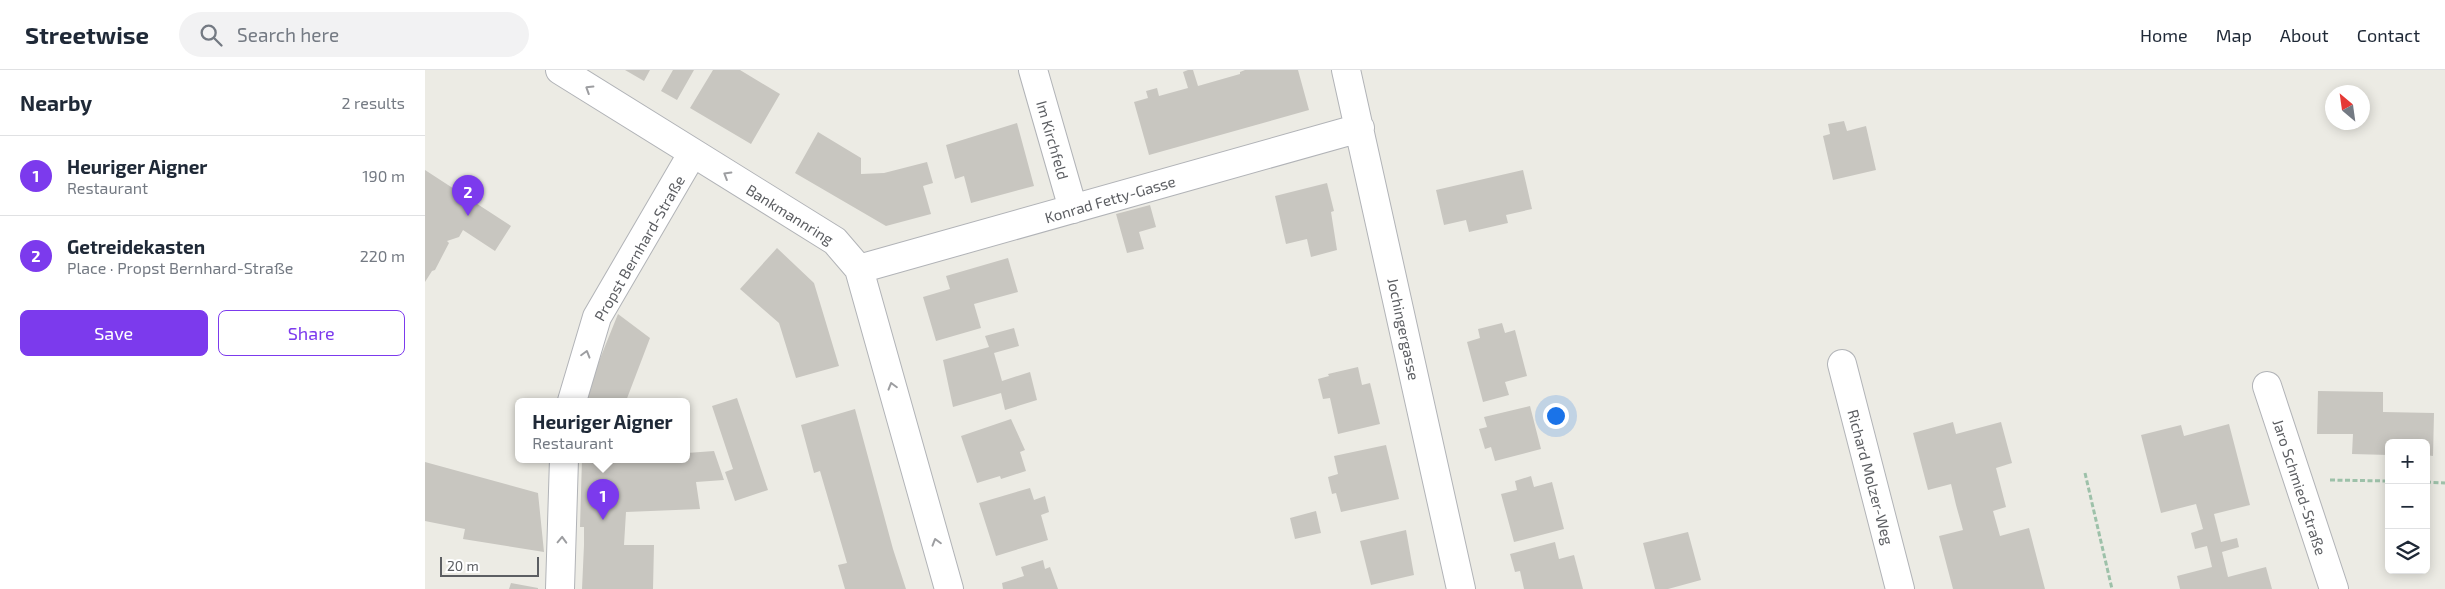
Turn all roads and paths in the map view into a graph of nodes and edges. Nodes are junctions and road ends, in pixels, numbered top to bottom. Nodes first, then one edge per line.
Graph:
1 (560, 70) edge
2 (1033, 70) edge
3 (1346, 70) edge
4 (1359, 128) junction
5 (692, 154) junction
6 (1073, 209) junction
7 (859, 269) junction
8 (1842, 364) dead end
9 (2267, 386) dead end
10 (573, 398) edge
11 (564, 463) edge
12 (2085, 473) dead end
13 (2385, 481) edge
14 (2430, 482) edge
15 (2445, 483) edge
16 (2300, 486) junction
17 (560, 589) edge
18 (949, 589) edge
19 (1461, 589) edge
20 (1900, 589) edge
21 (2112, 589) edge
22 (2334, 589) edge

5 -> 1 street, Bankmannring
2 - 6 street, Im Kirchfeld
3 - 4 street, Jochingergasse
4 - 6 street, Konrad Fetty-Gasse
4 - 19 street, Jochingergasse
7 -> 5 street, Bankmannring
10 -> 5 street, Propst Bernhard-Straße
6 - 7 street, Konrad Fetty-Gasse
18 -> 7 street, Bankmannring
8 - 20 street, Richard Molzer-Weg
9 - 16 street, Jaro Schmied-Straße
17 -> 11 street
12 - 21 path
13 - 16 path
14 - 15 path
16 - 22 street, Jaro Schmied-Straße

